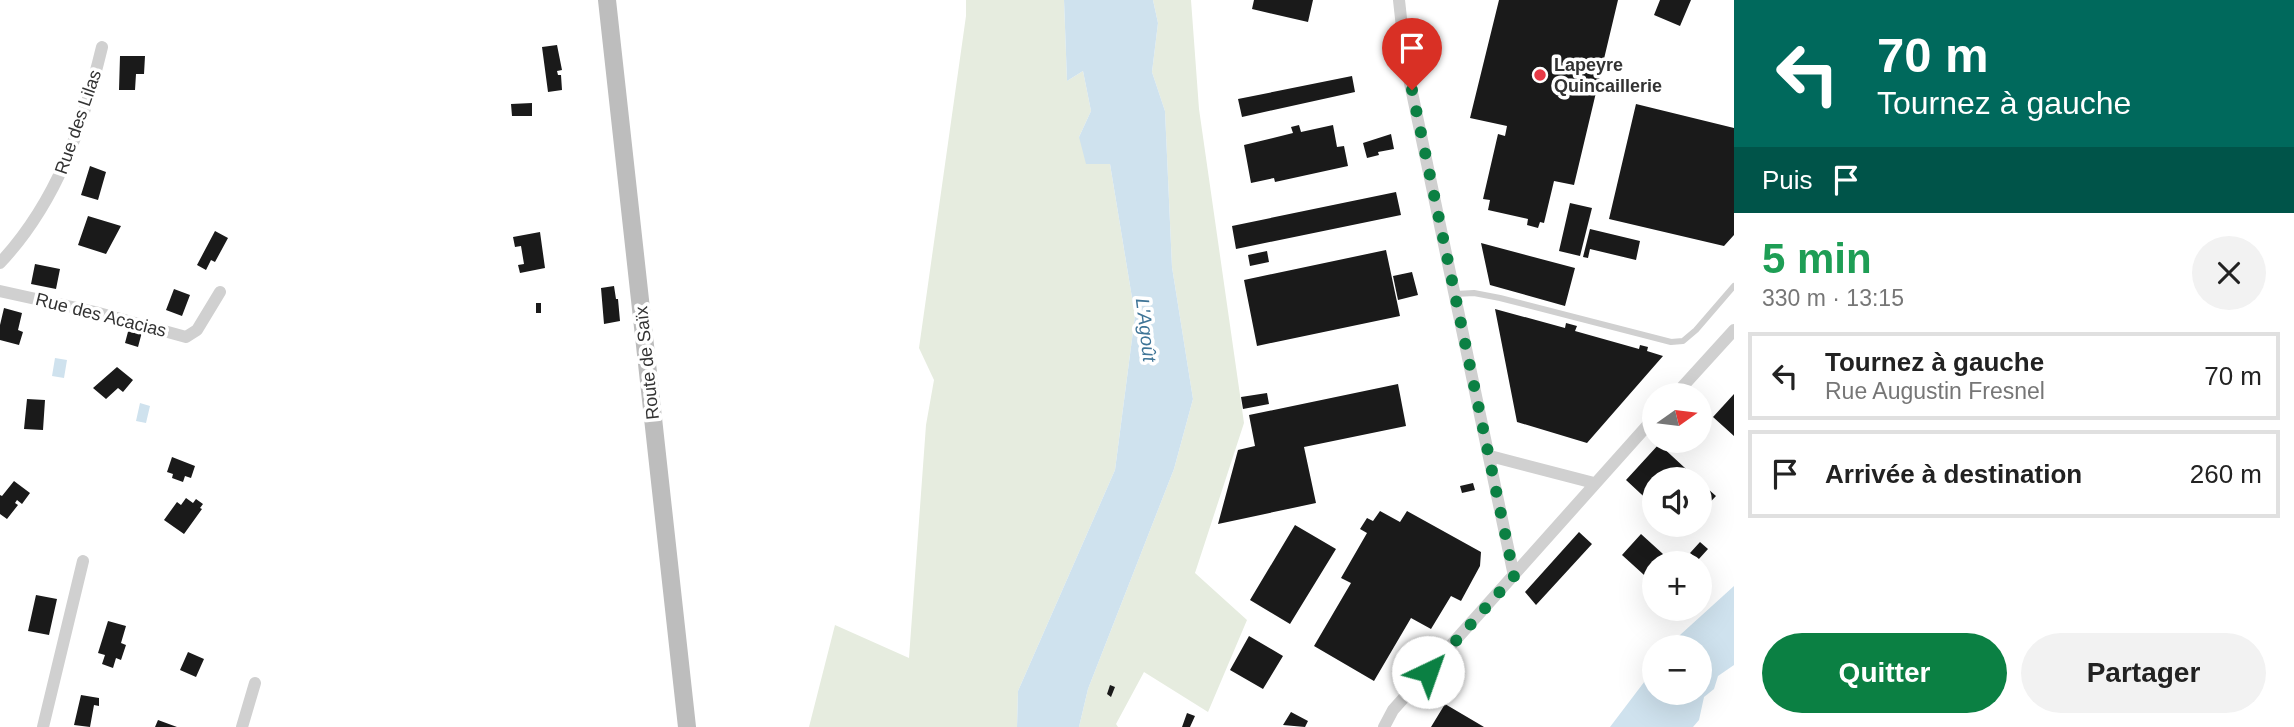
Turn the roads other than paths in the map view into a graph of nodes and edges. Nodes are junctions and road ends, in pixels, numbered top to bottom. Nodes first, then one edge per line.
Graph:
1 (607, 0) edge
2 (1399, 0) edge
3 (102, 47) dead end
4 (0, 263) edge
5 (1734, 286) edge
6 (0, 291) edge
7 (219, 292) dead end
8 (1455, 294) junction
9 (1734, 330) edge
10 (1686, 383) edge
11 (1642, 431) edge
12 (1490, 456) junction
13 (1594, 484) junction
14 (83, 561) dead end
15 (1514, 576) junction
16 (255, 683) dead end
17 (43, 727) edge
18 (242, 727) edge
19 (687, 727) edge
20 (1384, 727) edge

1 - 19 street, Route de Saïx
2 - 8 street
3 - 4 street, Rue des Lilas
5 - 8 lane
6 - 7 street, Rue des Acacias
8 - 12 street
9 - 10 street
11 - 13 street
12 - 13 street
12 - 15 street
13 - 15 street
14 - 17 street
15 - 20 street
16 - 18 street

